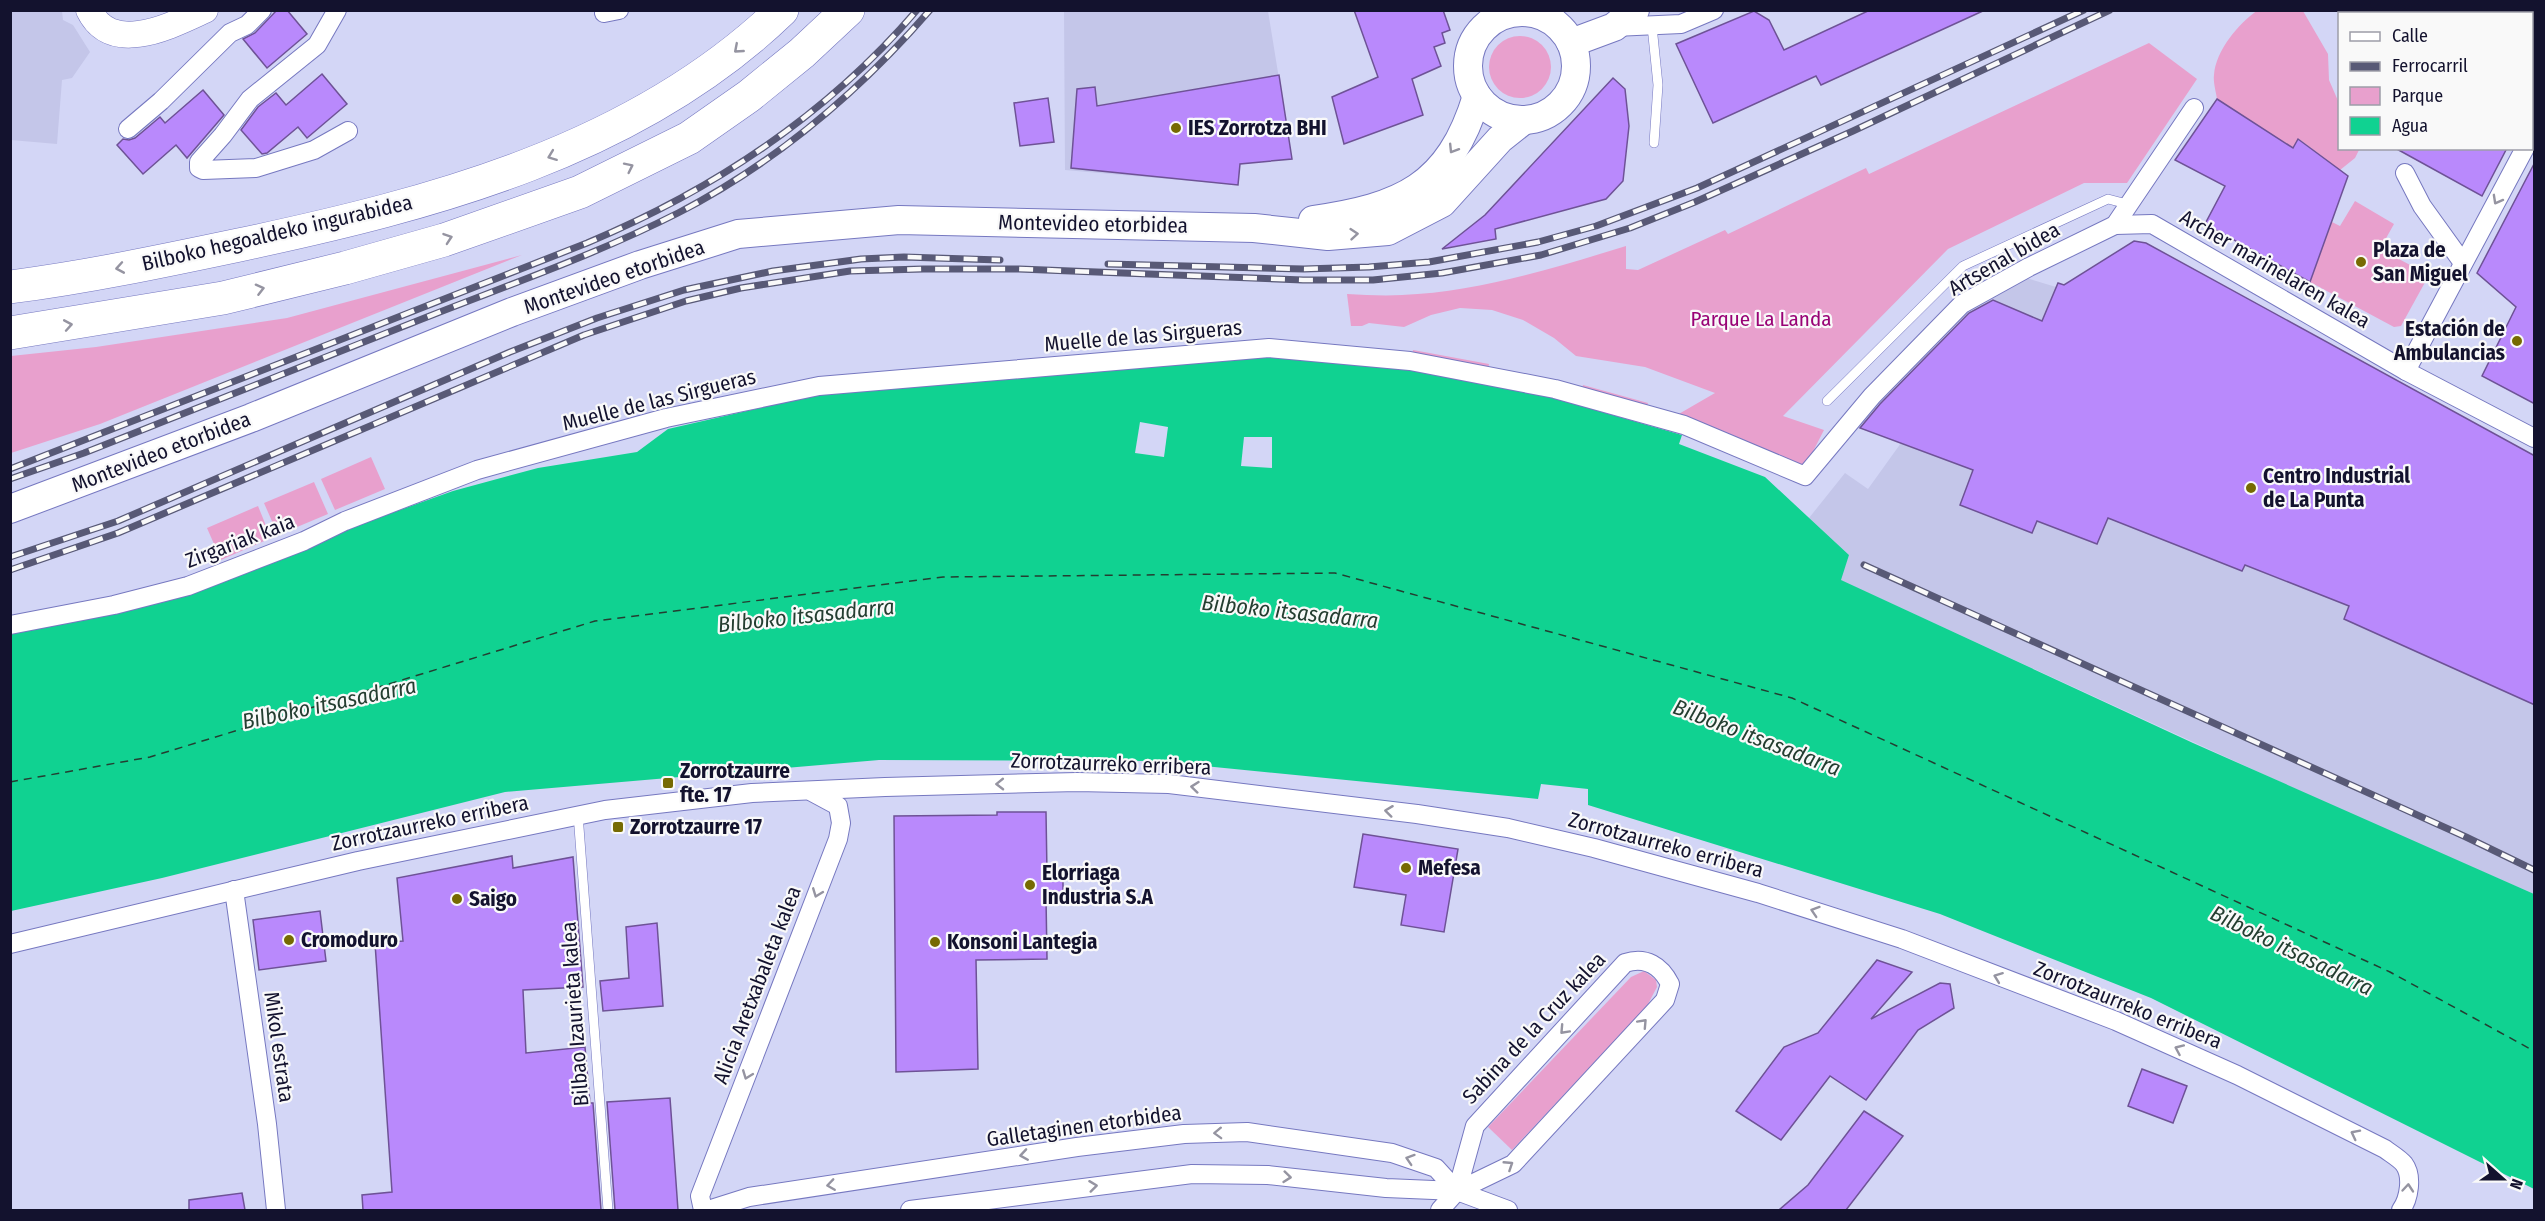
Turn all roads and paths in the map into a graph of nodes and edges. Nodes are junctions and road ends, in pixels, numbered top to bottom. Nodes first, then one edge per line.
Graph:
1 (90, 10) edge
2 (205, 10) edge
3 (262, 10) edge
4 (338, 10) edge
5 (782, 10) edge
6 (848, 10) edge
7 (1714, 10) edge
8 (1503, 12) edge
9 (166, 20) edge
10 (1634, 21) edge
11 (1571, 43) junction
12 (1477, 96) junction
13 (2194, 108) dead end
14 (1524, 120) junction
15 (128, 129) dead end
16 (348, 131) dead end
17 (1654, 143) dead end
18 (2524, 150) edge
19 (2405, 173) dead end
20 (2127, 204) junction
21 (2115, 225) junction
22 (1254, 228) junction
23 (2463, 263) junction
24 (10, 287) edge
25 (10, 333) edge
26 (2406, 371) junction
27 (1827, 402) dead end
28 (2535, 438) edge
29 (477, 470) joint
30 (1805, 476) joint
31 (10, 509) edge
32 (10, 625) edge
33 (865, 788) junction
34 (808, 790) junction
35 (578, 814) junction
36 (840, 815) junction
37 (234, 890) junction
38 (10, 944) edge
39 (1457, 1191) junction
40 (276, 1210) edge
41 (608, 1210) edge
42 (705, 1210) edge
43 (910, 1210) edge
44 (1440, 1210) edge
45 (1508, 1210) edge
46 (2402, 1210) edge

1 - 9 street
2 - 9 street
3 - 15 street
4 - 16 street
5 -> 24 highway, Bilboko hegoaldeko ingurabidea
25 -> 6 highway
7 - 10 street
8 - 11 main road
8 - 12 main road
10 - 11 main road
10 - 17 lane
11 - 14 main road
12 - 14 main road
12 -> 22 main road, Montevideo etorbidea
13 - 20 street
22 -> 14 main road, Montevideo etorbidea
18 -> 23 street
19 - 23 street
20 - 21 street
20 - 27 lane
21 - 26 street, Archer marinelaren kalea
21 - 30 street, Artsenal bidea
22 - 31 main road, Montevideo etorbidea
23 - 26 street
26 - 28 street, Archer marinelaren kalea
29 - 30 street, Muelle de las Sirgueras
29 - 32 street, Zirgariak kaia
33 - 34 street, Zorrotzaurreko erribera
33 - 36 street
46 -> 33 street, Zorrotzaurreko erribera
34 - 35 street, Zorrotzaurreko erribera
34 - 36 street
35 - 37 street, Zorrotzaurreko erribera
35 - 41 lane, Bilbao Izaurieta kalea
36 -> 42 street, Alicia Aretxabaleta kalea
37 - 38 street, Zorrotzaurreko erribera
37 - 40 street, Mikol estrata
39 -> 39 street, Sabina de la Cruz kalea
39 -> 42 street, Galletaginen etorbidea
43 -> 39 street, Galletaginen etorbidea
39 - 44 street, Sabina de la Cruz kalea
39 - 45 street, Galletaginen etorbidea

